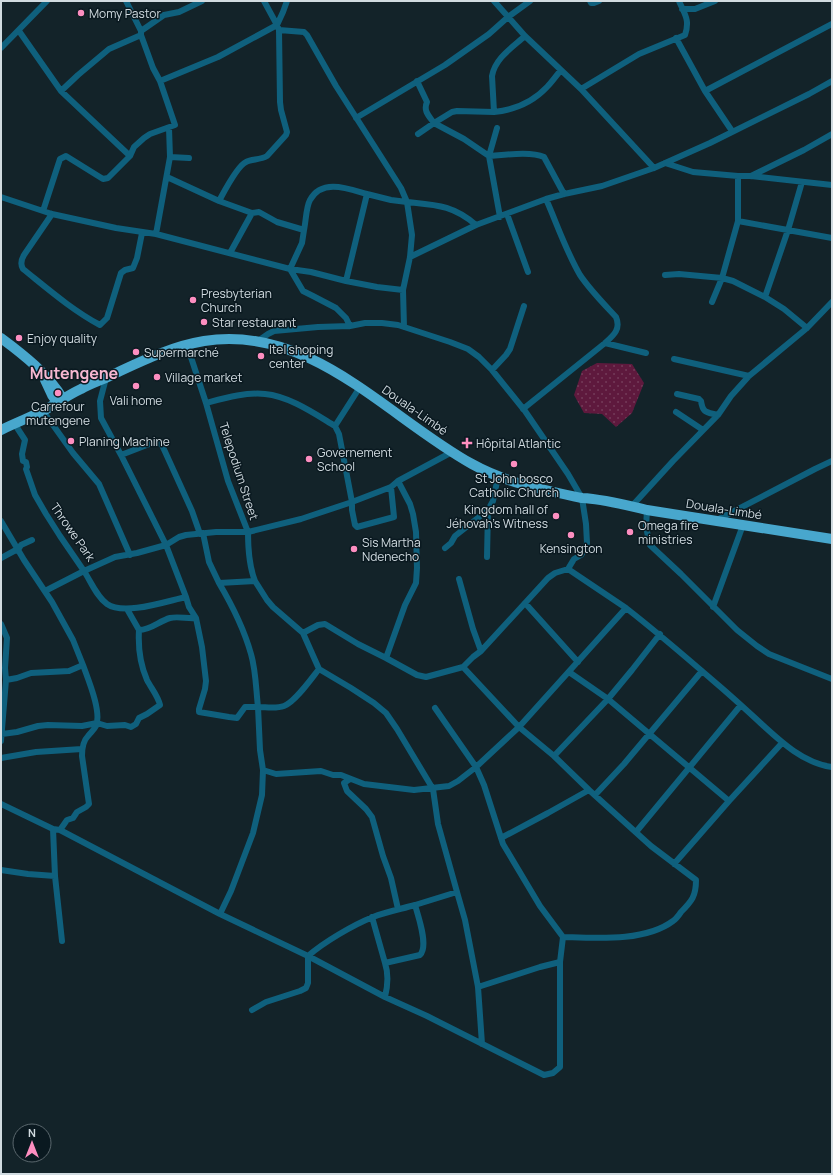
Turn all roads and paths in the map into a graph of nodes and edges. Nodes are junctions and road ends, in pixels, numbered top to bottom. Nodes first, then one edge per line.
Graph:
1 (48, 1) edge
2 (126, 1) edge
3 (202, 1) edge
4 (264, 1) edge
5 (286, 1) edge
6 (494, 1) edge
7 (530, 1) edge
8 (590, 1) edge
9 (599, 1) edge
10 (679, 1) edge
11 (715, 1) edge
12 (682, 9) junction
13 (508, 17) junction
14 (832, 24) edge
15 (278, 27) junction
16 (19, 31) junction
17 (141, 33) junction
18 (525, 36) junction
19 (676, 38) junction
20 (4, 42) edge
21 (1, 48) edge
22 (561, 70) junction
23 (160, 81) junction
24 (417, 81) junction
25 (832, 81) edge
26 (581, 89) junction
27 (61, 91) junction
28 (705, 91) junction
29 (494, 112) junction
30 (356, 118) junction
31 (434, 123) junction
32 (169, 128) junction
33 (497, 128) dead end
34 (732, 131) junction
35 (418, 134) dead end
36 (832, 134) edge
37 (130, 156) junction
38 (489, 156) junction
39 (170, 157) junction
40 (189, 158) dead end
41 (665, 163) junction
42 (654, 168) junction
43 (738, 176) junction
44 (751, 176) junction
45 (167, 177) junction
46 (802, 182) junction
47 (832, 185) edge
48 (367, 194) junction
49 (564, 194) junction
50 (1, 197) edge
51 (546, 199) junction
52 (219, 201) junction
53 (407, 202) junction
54 (43, 211) junction
55 (252, 213) junction
56 (52, 214) junction
57 (507, 214) junction
58 (500, 217) junction
59 (738, 221) junction
60 (476, 225) junction
61 (304, 230) junction
62 (788, 230) junction
63 (142, 233) junction
64 (156, 234) junction
65 (832, 238) edge
66 (230, 253) junction
67 (410, 257) junction
68 (290, 269) junction
69 (528, 272) dead end
70 (665, 275) dead end
71 (722, 278) junction
72 (346, 281) junction
73 (403, 290) junction
74 (765, 297) junction
75 (712, 302) dead end
76 (832, 302) edge
77 (524, 306) dead end
78 (350, 326) junction
79 (404, 327) junction
80 (807, 328) junction
81 (1, 338) edge
82 (258, 341) junction
83 (605, 343) junction
84 (187, 345) junction
85 (646, 353) dead end
86 (674, 359) dead end
87 (492, 370) junction
88 (749, 376) junction
89 (106, 378) junction
90 (51, 385) junction
91 (360, 387) junction
92 (82, 388) junction
93 (677, 394) dead end
94 (60, 400) junction
95 (206, 403) junction
96 (524, 409) junction
97 (39, 412) junction
98 (676, 412) dead end
99 (718, 415) junction
100 (14, 423) junction
101 (335, 426) junction
102 (1, 430) edge
103 (703, 430) junction
104 (452, 452) junction
105 (121, 455) junction
106 (832, 460) edge
107 (498, 477) junction
108 (398, 481) junction
109 (391, 487) junction
110 (587, 498) junction
111 (352, 502) junction
112 (632, 506) junction
113 (488, 510) junction
114 (647, 510) junction
115 (1, 521) edge
116 (716, 521) junction
117 (743, 525) junction
118 (248, 532) junction
119 (202, 533) junction
120 (832, 539) edge
121 (32, 540) dead end
122 (166, 545) junction
123 (445, 548) dead end
124 (18, 550) junction
125 (130, 555) junction
126 (487, 557) dead end
127 (1, 558) edge
128 (568, 569) junction
129 (84, 571) junction
130 (459, 579) dead end
131 (256, 581) junction
132 (219, 583) junction
133 (45, 591) junction
134 (186, 597) junction
135 (526, 603) junction
136 (713, 607) junction
137 (626, 608) junction
138 (126, 609) junction
139 (196, 618) junction
140 (1, 624) edge
141 (139, 630) junction
142 (303, 633) junction
143 (660, 634) junction
144 (481, 652) junction
145 (386, 658) junction
146 (578, 662) junction
147 (83, 665) junction
148 (463, 667) junction
149 (319, 670) junction
150 (702, 671) junction
151 (569, 672) junction
152 (832, 679) edge
153 (6, 680) junction
154 (608, 699) junction
155 (741, 705) junction
156 (258, 707) junction
157 (435, 708) dead end
158 (97, 723) junction
159 (520, 727) junction
160 (2, 734) junction
161 (650, 734) junction
162 (1, 741) edge
163 (782, 743) junction
164 (82, 750) junction
165 (554, 756) junction
166 (1, 758) edge
167 (476, 767) junction
168 (688, 767) junction
169 (832, 767) edge
170 (263, 770) junction
171 (350, 779) junction
172 (433, 789) junction
173 (589, 790) junction
174 (595, 795) junction
175 (729, 801) junction
176 (1, 804) edge
177 (53, 830) junction
178 (60, 830) junction
179 (636, 832) junction
180 (501, 838) junction
181 (674, 864) junction
182 (1, 870) edge
183 (55, 876) junction
184 (457, 892) junction
185 (415, 905) junction
186 (398, 909) junction
187 (220, 914) junction
188 (372, 918) junction
189 (563, 937) junction
190 (62, 941) dead end
191 (308, 956) junction
192 (560, 962) junction
193 (385, 963) junction
194 (478, 987) junction
195 (385, 997) junction
196 (252, 1010) dead end
197 (482, 1044) junction

1 - 16 street
2 - 17 street
3 - 17 street
4 - 15 street
5 - 15 street
6 - 13 street
7 - 13 street
8 - 9 street
10 - 12 street
11 - 12 street
12 - 19 street
13 - 18 street
13 - 24 street
14 - 28 street
15 - 23 street
15 - 30 street
15 - 52 street
16 - 20 street
16 - 27 street
17 - 23 street
17 - 27 street
18 - 22 street
18 - 29 street
19 - 26 street
19 - 28 street
20 - 21 street
22 - 26 street
22 - 29 street
23 - 32 street
24 - 30 street
24 - 31 street
25 - 34 street
26 - 42 street
27 - 37 street
28 - 34 street
29 - 31 street
30 - 53 street
31 - 35 street
31 - 38 street
32 - 37 street
32 - 39 street
33 - 38 street
34 - 41 street
36 - 44 street
37 - 54 street
38 - 49 street
38 - 58 street
39 - 40 street
39 - 45 street
41 - 42 street
41 - 43 street
42 - 49 street
43 - 44 street
43 - 59 street
44 - 46 street
45 - 52 street
45 - 64 street
46 - 47 street
46 - 62 street
48 - 53 street
48 - 61 street
48 - 72 street
49 - 51 street
50 - 54 street
51 - 57 street
51 - 83 street
52 - 55 street
53 - 60 street
53 - 67 street
54 - 56 street
55 - 61 street
55 - 66 street
56 - 63 street
56 - 63 street
57 - 58 street
57 - 69 street
58 - 60 street
59 - 62 street
59 - 71 street
60 - 67 street
61 - 68 street
62 - 65 street
62 - 74 street
63 - 64 street
64 - 66 street
66 - 68 street
67 - 73 street
68 - 72 street
68 - 78 street
70 - 71 street
71 - 74 street
71 - 75 street
72 - 73 street
73 - 79 street
74 - 80 street
76 - 80 street
77 - 87 street
78 - 79 street
78 - 82 street
79 - 87 street
80 - 88 street
81 - 90 highway
82 - 84 highway, Douala-Limbé
82 - 91 highway, Douala-Limbé
83 - 85 street
83 - 96 street
84 - 89 highway, Douala-Limbé
84 - 95 street, Telepodium Street
86 - 88 street
87 - 96 street
88 - 99 street
89 - 92 highway, Douala-Limbé
89 - 105 street
90 - 92 highway
90 - 94 highway
90 - 97 highway
91 - 101 street
91 - 104 highway, Douala-Limbé
92 - 94 highway, Douala-Limbé
93 - 99 street
94 - 97 highway, Douala-Limbé
95 - 101 street
95 - 118 street, Telepodium Street
96 - 110 street
97 - 100 highway, Douala-Limbé
97 - 125 street
98 - 103 street
99 - 103 street
100 - 102 highway, Douala-Limbé
100 - 129 street, Throwe Park
101 - 111 street
103 - 112 street
104 - 107 highway, Douala-Limbé
104 - 108 street
105 - 119 street
105 - 122 street
106 - 116 street
107 - 110 highway, Douala-Limbé
107 - 113 street
108 - 109 street
108 - 145 street
109 - 111 street
109 - 111 street
110 - 112 highway, Douala-Limbé
110 - 128 street
111 - 118 street
112 - 114 highway, Douala-Limbé
113 - 123 street
113 - 126 street
114 - 116 highway, Douala-Limbé
114 - 136 street
115 - 124 street
116 - 117 highway, Douala-Limbé
117 - 120 highway, Douala-Limbé
117 - 136 street
118 - 119 street, Telepodium Street
118 - 131 street
119 - 122 street, Telepodium Street
119 - 132 street
121 - 124 street
122 - 125 street, Throwe Park
122 - 134 street
124 - 127 street
124 - 133 street
125 - 129 street, Throwe Park
128 - 135 street
128 - 137 street
129 - 133 street
129 - 138 street
130 - 144 street
131 - 132 street
131 - 142 street
132 - 156 street
133 - 147 street
134 - 138 street
134 - 139 street
135 - 144 street
135 - 146 street
136 - 152 street
137 - 143 street
137 - 146 street
138 - 141 street
139 - 141 street
139 - 156 street
140 - 153 street
141 - 158 street
142 - 145 street
142 - 149 street
143 - 150 street
143 - 154 street
144 - 148 street
145 - 148 street
146 - 151 street
147 - 153 street
147 - 158 street
148 - 159 street
149 - 156 street
149 - 172 street
150 - 155 street
150 - 161 street
151 - 154 street
151 - 159 street
153 - 160 street
154 - 161 street
154 - 165 street
155 - 163 street
155 - 168 street
156 - 170 street
157 - 167 street
158 - 160 street
158 - 164 street
159 - 165 street
159 - 167 street
160 - 162 street
161 - 168 street
161 - 174 street
163 - 169 street
163 - 175 street
164 - 166 street
164 - 178 street
165 - 173 street
167 - 172 street
167 - 180 street
168 - 175 street
168 - 179 street
170 - 171 street
170 - 187 street
171 - 172 street
171 - 186 street
172 - 184 street
173 - 174 street
173 - 180 street
174 - 179 street
175 - 181 street
176 - 177 street
177 - 178 street
177 - 183 street
178 - 187 street
179 - 181 street
180 - 189 street
181 - 189 street
182 - 183 street
183 - 190 street
184 - 185 street
184 - 194 street
185 - 186 street
185 - 193 street
186 - 188 street
187 - 191 street
188 - 191 street
188 - 193 street
189 - 192 street
191 - 195 street
191 - 196 street
192 - 194 street
192 - 197 street
193 - 195 street
194 - 197 street
195 - 197 street

